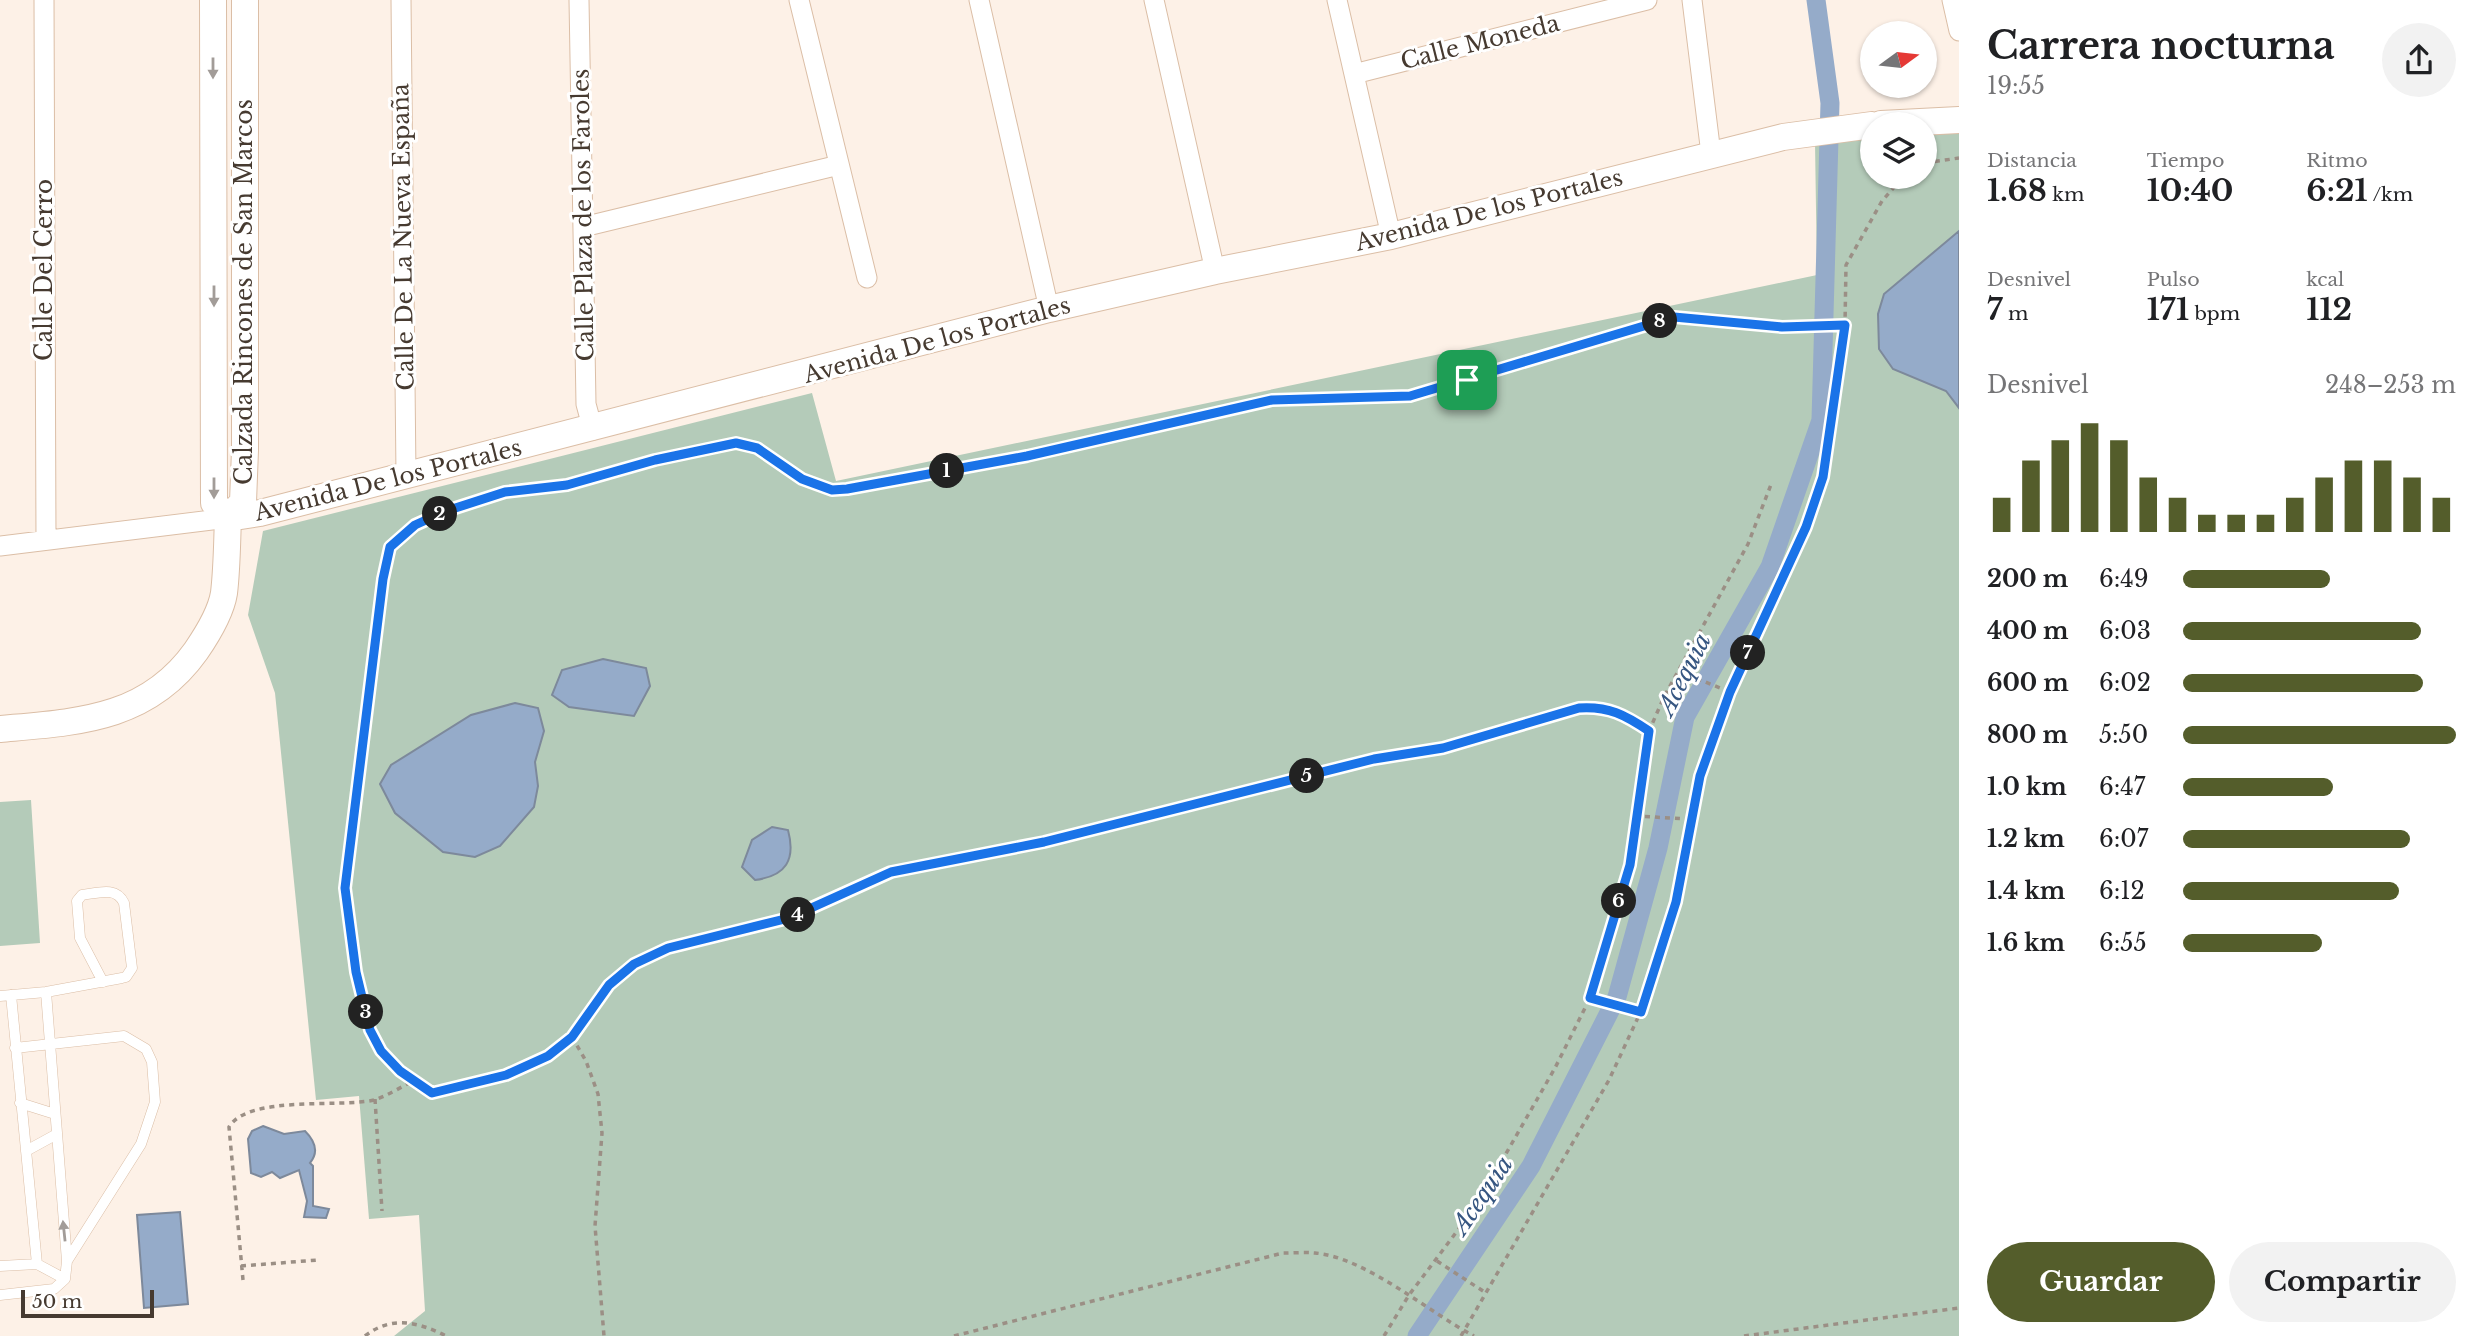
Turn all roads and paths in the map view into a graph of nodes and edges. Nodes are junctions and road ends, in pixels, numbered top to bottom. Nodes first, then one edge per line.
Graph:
1 (44, 0) edge
2 (213, 0) edge
3 (245, 0) edge
4 (401, 0) edge
5 (579, 0) edge
6 (799, 0) edge
7 (979, 0) edge
8 (1154, 0) edge
9 (1337, 0) edge
10 (1647, 0) edge
11 (1692, 0) edge
12 (1952, 0) edge
13 (1959, 31) edge
14 (1354, 74) junction
15 (1959, 120) edge
16 (1937, 121) edge
17 (1860, 126) edge
18 (1711, 154) junction
19 (1959, 158) edge
20 (1937, 161) edge
21 (839, 165) junction
22 (1892, 189) edge
23 (583, 227) junction
24 (1391, 236) junction
25 (1214, 271) junction
26 (867, 278) dead end
27 (1049, 309) junction
28 (1845, 325) junction
29 (593, 430) junction
30 (406, 475) junction
31 (1772, 482) dead end
32 (228, 518) junction
33 (46, 540) junction
34 (0, 546) edge
35 (1678, 671) junction
36 (1730, 692) junction
37 (0, 729) edge
38 (1649, 731) junction
39 (1635, 816) junction
40 (1690, 819) junction
41 (103, 982) junction
42 (46, 992) junction
43 (6, 995) edge
44 (1590, 998) junction
45 (1641, 1012) junction
46 (572, 1037) junction
47 (49, 1045) junction
48 (15, 1048) junction
49 (414, 1081) junction
50 (375, 1100) junction
51 (20, 1103) junction
52 (55, 1114) junction
53 (57, 1134) junction
54 (26, 1151) junction
55 (382, 1211) dead end
56 (318, 1260) dead end
57 (67, 1261) junction
58 (1437, 1261) junction
59 (37, 1264) junction
60 (0, 1266) edge
61 (241, 1266) junction
62 (65, 1279) junction
63 (243, 1280) dead end
64 (1486, 1293) junction
65 (0, 1295) edge
66 (1409, 1295) junction
67 (1959, 1308) edge
68 (1464, 1331) junction
69 (365, 1336) edge
70 (446, 1336) edge
71 (604, 1336) edge
72 (954, 1336) edge
73 (1384, 1336) edge
74 (1461, 1336) edge
75 (1474, 1336) edge
76 (1744, 1336) edge

1 - 33 street, Calle Del Cerro
2 -> 32 street, Calzada Rincones de San Marcos
3 - 32 street, Calzada Rincones de San Marcos
4 - 30 street, Calle De La Nueva España
5 - 23 street, Calle Plaza de los Faroles
6 - 21 street
7 - 27 street
8 - 25 street
9 - 14 street
10 - 14 street, Calle Moneda
11 - 18 street
12 - 13 street
14 - 24 street
15 - 16 street
17 - 18 street, Avenida De los Portales
18 - 24 street, Avenida De los Portales
19 - 20 path
21 - 23 street
21 - 26 street
22 - 28 path
23 - 29 street, Calle Plaza de los Faroles
24 - 25 street, Avenida De los Portales
25 - 27 street, Avenida De los Portales
27 - 29 street, Avenida De los Portales
28 - 36 path
28 - 49 path
29 - 30 street, Avenida De los Portales
30 - 32 street, Avenida De los Portales
31 - 35 path
32 - 33 street, Avenida De los Portales
32 - 37 street
33 - 34 street, Avenida De los Portales
35 - 36 path
35 - 38 path
36 - 40 path
38 - 39 path
38 - 46 path
39 - 40 path
39 - 44 path
40 - 45 path
41 - 41 lane
41 - 42 lane
42 - 43 lane
42 - 47 lane
43 - 48 lane
44 - 45 path
44 - 58 path
45 - 64 path
46 - 49 path
46 - 71 path
47 - 48 lane
47 - 52 lane
47 - 57 lane
48 - 51 lane
49 - 50 path
50 - 55 path
50 - 61 path
51 - 52 lane
51 - 54 lane
52 - 53 lane
53 - 54 lane
57 -> 53 lane
54 - 59 lane
56 - 61 path
57 - 62 lane
58 - 64 path
58 - 66 path
59 - 60 lane
59 - 62 lane
61 - 63 path
62 - 65 lane
64 - 68 path
66 - 68 path
66 - 72 path
66 - 73 path
67 - 76 path
68 - 74 path
68 - 75 path
69 - 70 path

